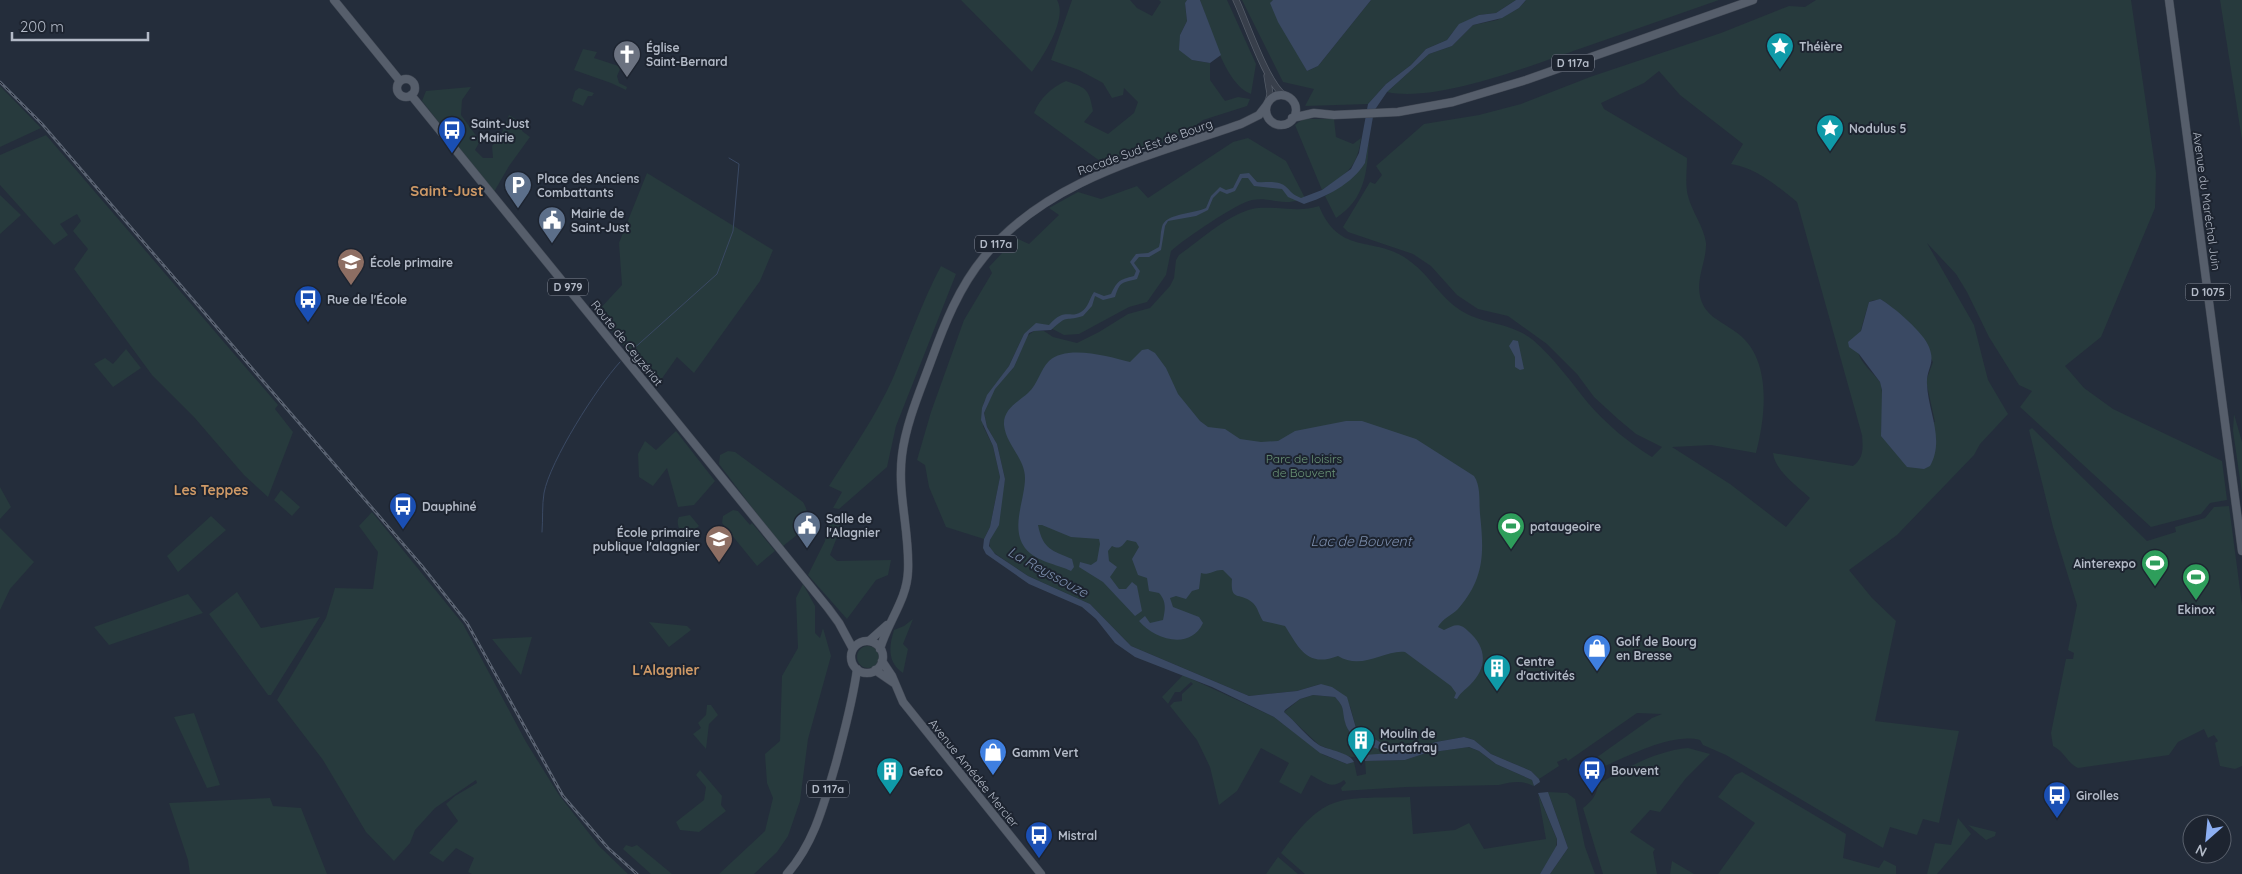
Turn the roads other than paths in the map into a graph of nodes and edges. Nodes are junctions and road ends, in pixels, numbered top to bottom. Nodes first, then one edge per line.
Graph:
1 (334, 0) edge
2 (1236, 0) edge
3 (1753, 0) edge
4 (2169, 0) edge
5 (1267, 71) junction
6 (400, 81) junction
7 (411, 95) junction
8 (1285, 96) junction
9 (1294, 103) junction
10 (1267, 104) junction
11 (1314, 113) junction
12 (1292, 118) junction
13 (1273, 122) junction
14 (1241, 124) junction
15 (2242, 551) edge
16 (894, 618) junction
17 (840, 623) junction
18 (865, 642) junction
19 (853, 649) junction
20 (880, 649) junction
21 (882, 661) junction
22 (857, 669) junction
23 (875, 670) junction
24 (867, 673) junction
25 (894, 683) junction
26 (853, 697) junction
27 (787, 874) edge
28 (1041, 874) edge

1 - 6 main road
2 - 5 street
3 - 11 main road, D 117a
4 - 15 main road, Avenue du Maréchal Juin / D 1075
5 - 8 street
5 - 10 street
6 - 7 main road
6 - 7 main road
7 - 17 main road, Route de Ceyzériat / D 979
8 - 9 main road
8 - 10 main road
9 - 11 main road, D 117a
9 - 12 main road
10 - 13 main road
10 - 14 main road, Rocade Sud-Est de Bourg / D 117a
11 - 12 main road, D 117a
12 - 13 main road
13 - 14 main road, Rocade Sud-Est de Bourg / D 117a
14 - 16 main road, Rocade Sud-Est de Bourg / D 117a
16 - 18 main road, D 117a
16 - 20 main road, D 117a
17 - 18 main road, D 979
17 - 19 main road, D 979
18 - 19 main road
18 - 20 main road
19 - 22 main road
20 - 21 main road
21 - 23 main road
21 - 25 main road, Avenue Amédée Mercier
22 - 24 main road
22 - 26 main road, D 117a
23 - 24 main road
23 - 25 main road, Avenue Amédée Mercier
24 - 26 main road, D 117a
25 - 28 main road, Avenue Amédée Mercier
26 - 27 main road, D 117a

